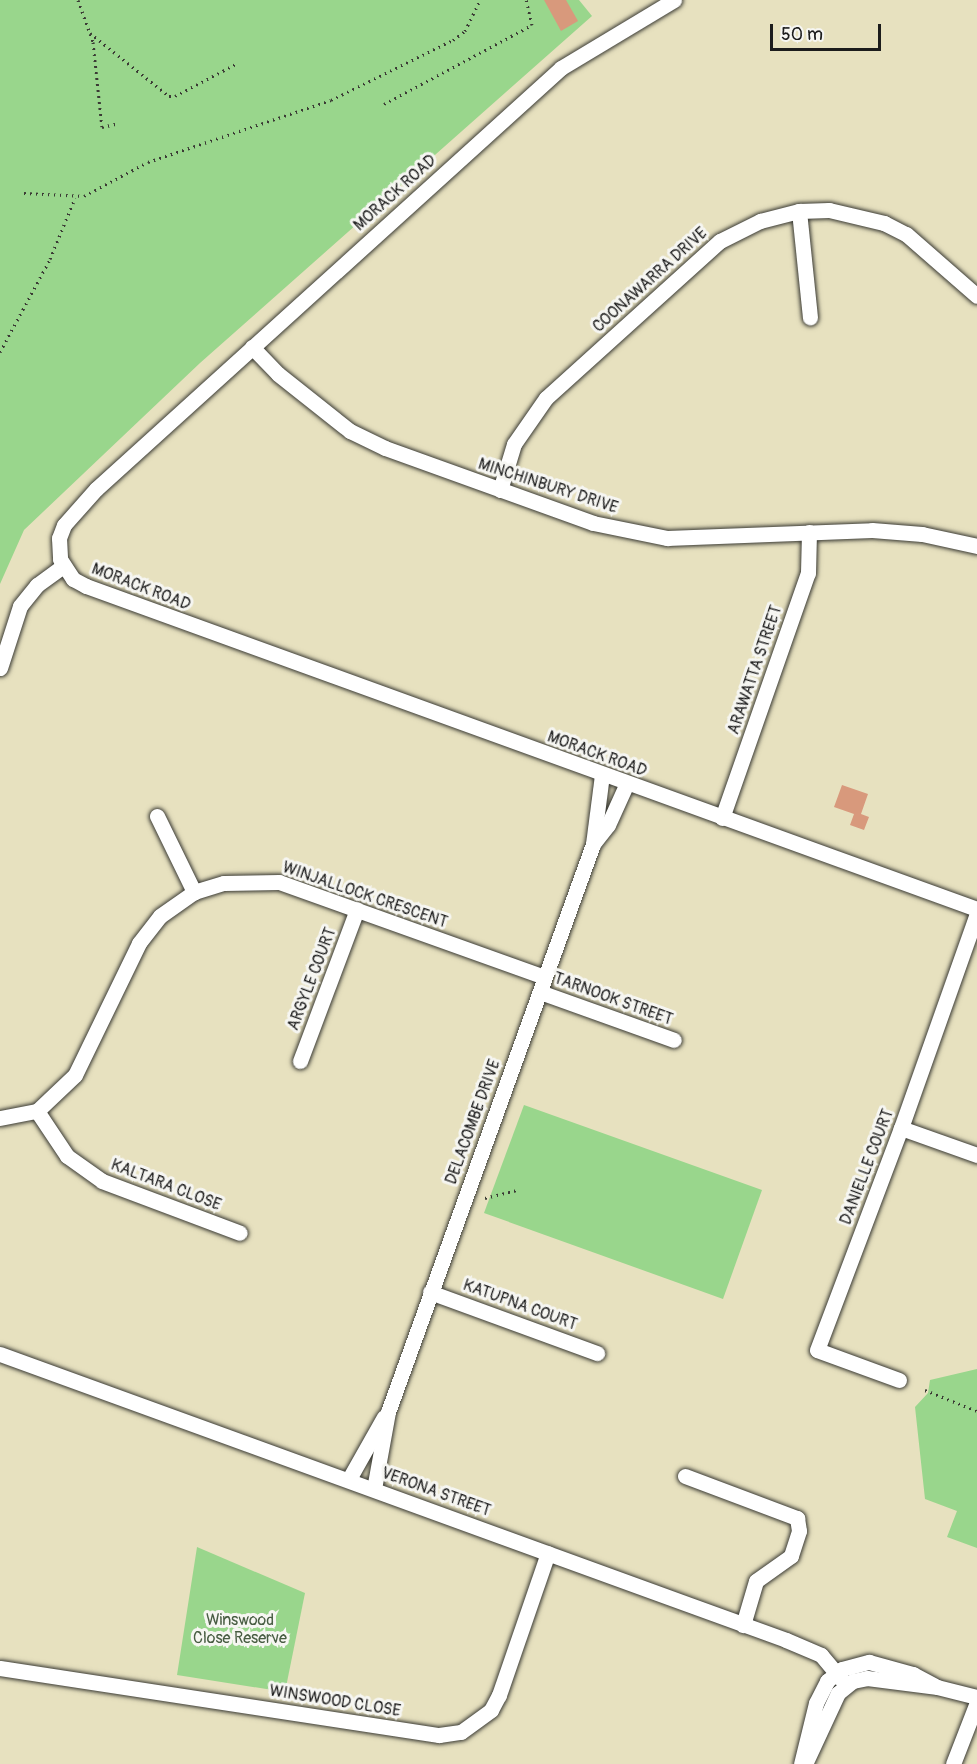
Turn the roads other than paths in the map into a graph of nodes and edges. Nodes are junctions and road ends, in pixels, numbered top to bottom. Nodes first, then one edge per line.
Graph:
1 (674, 0) edge
2 (799, 211) junction
3 (977, 296) edge
4 (810, 317) dead end
5 (252, 348) junction
6 (500, 490) junction
7 (809, 532) junction
8 (977, 546) edge
9 (63, 566) junction
10 (0, 668) edge
11 (602, 775) junction
12 (627, 783) junction
13 (157, 816) dead end
14 (722, 818) junction
15 (593, 844) junction
16 (194, 892) junction
17 (357, 909) junction
18 (977, 911) edge
19 (545, 977) junction
20 (540, 992) junction
21 (674, 1040) dead end
22 (300, 1061) dead end
23 (37, 1111) junction
24 (0, 1118) edge
25 (902, 1128) junction
26 (977, 1155) edge
27 (240, 1233) dead end
28 (430, 1292) junction
29 (597, 1353) dead end
30 (0, 1354) edge
31 (899, 1380) dead end
32 (387, 1412) junction
33 (685, 1476) dead end
34 (350, 1479) junction
35 (374, 1489) junction
36 (548, 1553) junction
37 (743, 1625) junction
38 (0, 1668) edge
39 (842, 1678) junction
40 (977, 1697) edge
41 (977, 1702) edge
42 (803, 1764) edge
43 (953, 1764) edge

1 - 5 street, MORACK ROAD
2 - 3 street, COONAWARRA DRIVE
2 - 4 street
2 - 6 street, COONAWARRA DRIVE
5 - 6 street, MINCHINBURY DRIVE
5 - 9 street, MORACK ROAD
6 - 7 street, MINCHINBURY DRIVE
7 - 8 street, MINCHINBURY DRIVE
7 - 14 street, ARAWATTA STREET
9 - 10 street
9 - 11 street, MORACK ROAD
11 - 12 street, MORACK ROAD
11 - 15 street, DELACOMBE DRIVE
12 - 14 street, MORACK ROAD
12 - 15 street, DELACOMBE DRIVE
13 - 16 street
14 - 18 street, MORACK ROAD
15 - 19 street, DELACOMBE DRIVE
16 - 17 street, WINJALLOCK CRESCENT
16 - 23 street, WINJALLOCK CRESCENT
17 - 19 street, WINJALLOCK CRESCENT
17 - 22 street, ARGYLE COURT
18 - 25 street, DANIELLE COURT
19 - 20 street, DELACOMBE DRIVE
20 - 21 street, TARNOOK STREET
20 - 28 street, DELACOMBE DRIVE
23 - 24 street
23 - 27 street, KALTARA CLOSE
25 - 26 street
25 - 31 street, DANIELLE COURT
28 - 29 street, KATUPNA COURT
28 - 32 street, DELACOMBE DRIVE
30 - 34 street, VERONA STREET
32 - 34 street, DELACOMBE DRIVE
32 - 35 street, DELACOMBE DRIVE
33 - 37 street
34 - 35 street, VERONA STREET
35 - 36 street, VERONA STREET
36 - 37 street, VERONA STREET
36 - 38 street, WINSWOOD CLOSE
37 - 39 street, VERONA STREET
39 - 40 street
39 - 42 street
41 - 43 street

